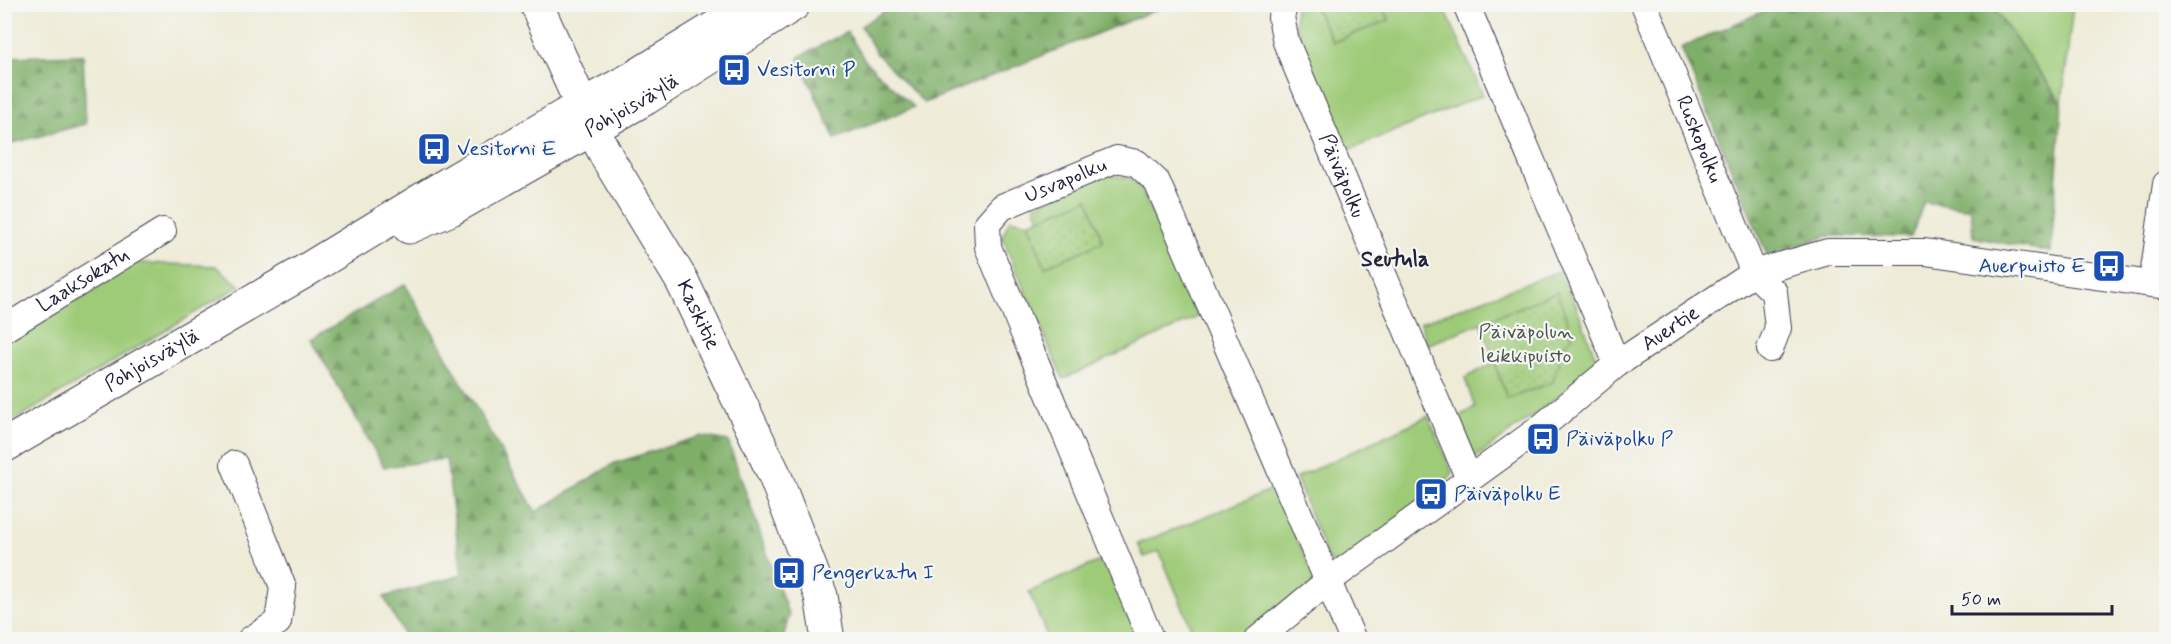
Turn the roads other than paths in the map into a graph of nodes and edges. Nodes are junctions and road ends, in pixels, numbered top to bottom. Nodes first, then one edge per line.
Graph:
1 (536, 4) edge
2 (753, 4) edge
3 (794, 4) edge
4 (1285, 4) edge
5 (1466, 4) edge
6 (1644, 4) edge
7 (586, 117) junction
8 (2166, 184) edge
9 (163, 231) dead end
10 (1754, 273) junction
11 (2159, 285) edge
12 (4, 329) edge
13 (1770, 349) dead end
14 (1617, 364) junction
15 (4, 447) edge
16 (234, 464) dead end
17 (1469, 479) junction
18 (1327, 582) junction
19 (250, 639) edge
20 (828, 639) edge
21 (1150, 639) edge
22 (1257, 639) edge
23 (1353, 639) edge

1 - 7 main road, Kaskitie
2 - 7 main road, Pohjoisväylä
3 - 7 main road, Pohjoisväylä
4 - 17 street, Päiväpolku
5 - 14 street
6 - 10 street, Ruskopolku
7 - 15 main road, Pohjoisväylä
7 - 20 main road, Kaskitie
8 - 11 street
9 - 12 street, Laaksokatu
10 - 11 street, Auertie
10 - 13 street
10 - 14 street, Auertie
14 - 17 street, Auertie
16 - 19 street
17 - 18 street, Auertie
18 - 21 street, Usvapolku
18 - 22 street, Auertie
18 - 23 street, Usvapolku

